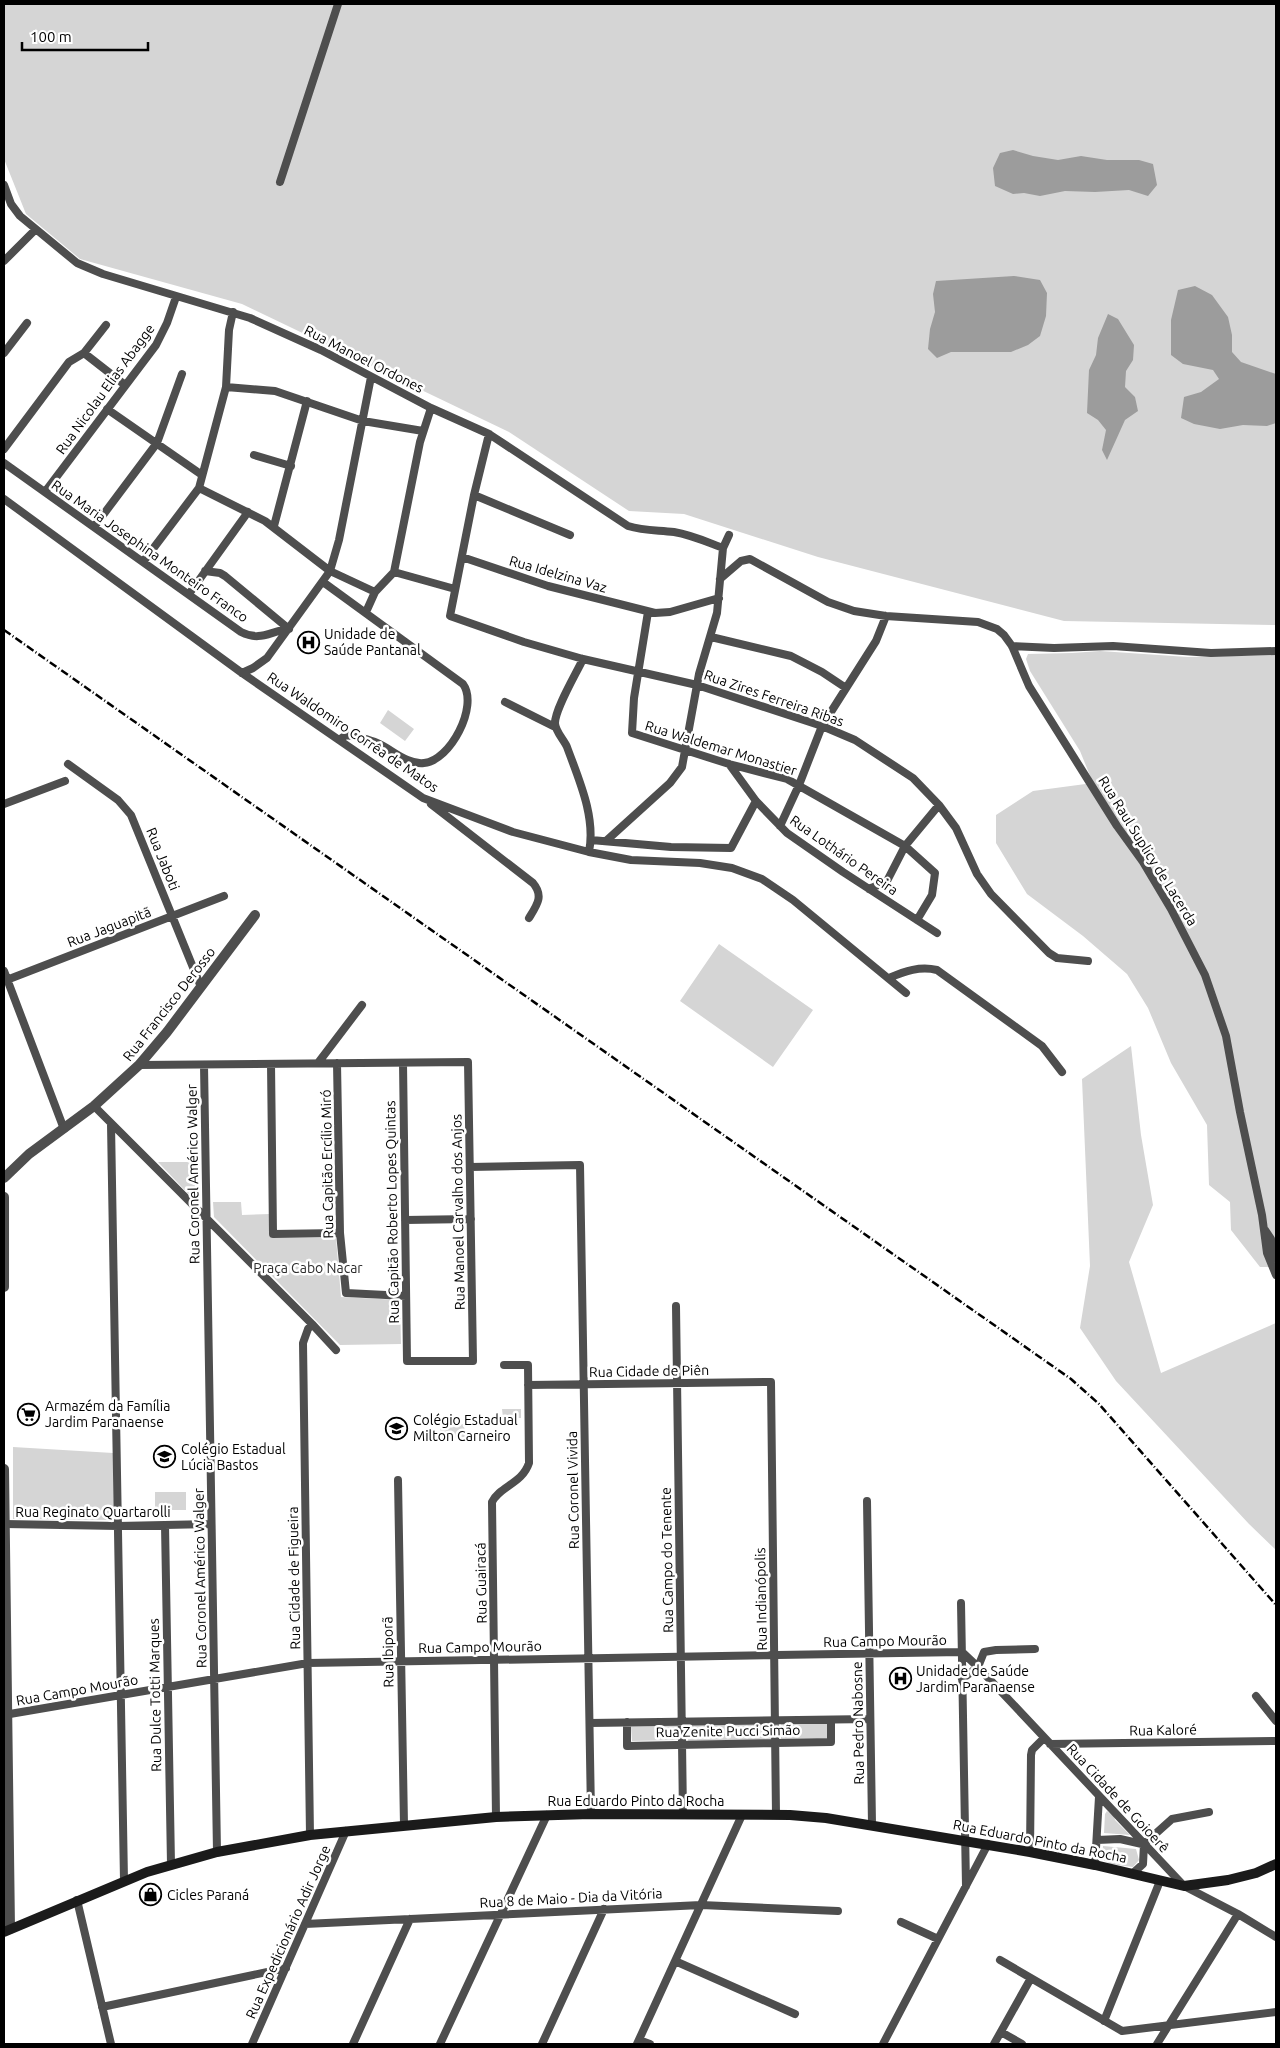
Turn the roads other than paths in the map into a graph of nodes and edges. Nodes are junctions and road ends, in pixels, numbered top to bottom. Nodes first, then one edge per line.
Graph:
1 (338, 4) edge
2 (280, 182) dead end
3 (4, 185) edge
4 (8, 204) edge
5 (35, 230) junction
6 (4, 262) edge
7 (176, 297) junction
8 (234, 312) junction
9 (27, 323) dead end
10 (106, 325) dead end
11 (84, 353) junction
12 (4, 354) edge
13 (182, 374) dead end
14 (371, 377) junction
15 (125, 385) junction
16 (226, 388) junction
17 (307, 401) junction
18 (431, 408) junction
19 (107, 409) junction
20 (363, 421) junction
21 (423, 431) junction
22 (489, 434) junction
23 (157, 443) junction
24 (4, 449) edge
25 (254, 455) dead end
26 (4, 463) edge
27 (291, 466) junction
28 (202, 474) junction
29 (198, 488) junction
30 (45, 492) junction
31 (474, 495) junction
32 (4, 500) edge
33 (248, 512) junction
34 (274, 526) junction
35 (94, 527) junction
36 (570, 535) dead end
37 (729, 535) dead end
38 (723, 548) junction
39 (462, 557) junction
40 (144, 562) junction
41 (205, 571) junction
42 (330, 571) junction
43 (394, 572) junction
44 (720, 580) junction
45 (323, 582) junction
46 (455, 589) junction
47 (375, 592) junction
48 (189, 594) junction
49 (719, 598) junction
50 (366, 612) junction
51 (648, 612) junction
52 (886, 616) junction
53 (289, 629) junction
54 (711, 637) junction
55 (1012, 646) junction
56 (1276, 651) edge
57 (583, 660) junction
58 (638, 672) junction
59 (242, 673) junction
60 (697, 685) junction
61 (846, 688) junction
62 (505, 702) dead end
63 (822, 726) junction
64 (555, 727) junction
65 (339, 740) junction
66 (686, 749) junction
67 (68, 764) dead end
68 (729, 764) junction
69 (65, 781) dead end
70 (799, 785) junction
71 (423, 798) junction
72 (756, 801) junction
73 (4, 804) edge
74 (939, 805) junction
75 (780, 826) junction
76 (591, 840) junction
77 (606, 841) junction
78 (904, 846) junction
79 (589, 852) junction
80 (869, 889) junction
81 (224, 896) dead end
82 (254, 915) dead end
83 (172, 916) junction
84 (529, 918) dead end
85 (917, 920) junction
86 (937, 933) dead end
87 (1088, 962) dead end
88 (4, 971) edge
89 (889, 978) junction
90 (5, 980) edge
91 (201, 987) junction
92 (906, 993) dead end
93 (362, 1005) dead end
94 (403, 1062) junction
95 (337, 1063) junction
96 (271, 1064) junction
97 (318, 1064) junction
98 (139, 1065) junction
99 (204, 1065) junction
100 (1062, 1072) dead end
101 (94, 1106) junction
102 (111, 1124) junction
103 (64, 1129) junction
104 (470, 1167) junction
105 (6, 1172) edge
106 (4, 1197) edge
107 (207, 1219) junction
108 (471, 1219) junction
109 (405, 1220) junction
110 (340, 1233) junction
111 (1276, 1275) edge
112 (4, 1287) edge
113 (406, 1296) junction
114 (676, 1306) dead end
115 (312, 1324) junction
116 (336, 1350) dead end
117 (407, 1361) joint
118 (504, 1365) dead end
119 (770, 1382) joint
120 (677, 1383) junction
121 (583, 1384) junction
122 (528, 1385) junction
123 (4, 1469) edge
124 (398, 1480) dead end
125 (867, 1501) dead end
126 (5, 1524) edge
127 (212, 1524) junction
128 (165, 1525) junction
129 (118, 1526) junction
130 (961, 1603) dead end
131 (1036, 1650) dead end
132 (962, 1652) junction
133 (869, 1653) junction
134 (774, 1655) junction
135 (681, 1656) junction
136 (588, 1658) junction
137 (494, 1660) junction
138 (401, 1661) junction
139 (308, 1662) junction
140 (978, 1667) junction
141 (214, 1679) junction
142 (962, 1679) junction
143 (168, 1687) junction
144 (121, 1695) junction
145 (1256, 1696) dead end
146 (5, 1715) edge
147 (870, 1719) junction
148 (775, 1720) junction
149 (831, 1720) junction
150 (1276, 1720) edge
151 (627, 1722) junction
152 (682, 1722) junction
153 (590, 1723) junction
154 (1047, 1741) junction
155 (1276, 1741) edge
156 (775, 1743) junction
157 (682, 1745) junction
158 (1099, 1798) junction
159 (1210, 1812) dead end
160 (591, 1814) junction
161 (547, 1815) junction
162 (683, 1815) junction
163 (742, 1815) junction
164 (776, 1815) junction
165 (496, 1817) junction
166 (404, 1824) junction
167 (872, 1824) junction
168 (346, 1831) junction
169 (310, 1835) junction
170 (964, 1840) junction
171 (1097, 1840) junction
172 (988, 1844) junction
173 (1144, 1844) junction
174 (216, 1852) junction
175 (1030, 1852) junction
176 (171, 1864) junction
177 (1276, 1864) edge
178 (1095, 1865) junction
179 (1132, 1874) junction
180 (124, 1880) junction
181 (1160, 1882) junction
182 (966, 1886) junction
183 (1184, 1886) junction
184 (77, 1900) junction
185 (701, 1905) junction
186 (604, 1909) junction
187 (838, 1911) dead end
188 (500, 1914) junction
189 (1238, 1914) junction
190 (410, 1919) junction
191 (901, 1922) dead end
192 (305, 1924) junction
193 (7, 1931) edge
194 (1276, 1937) edge
195 (938, 1939) junction
196 (1000, 1960) dead end
197 (675, 1961) junction
198 (286, 1968) junction
199 (1031, 1978) junction
200 (102, 2007) junction
201 (1276, 2012) edge
202 (795, 2014) dead end
203 (1104, 2021) junction
204 (1169, 2026) junction
205 (1001, 2032) junction
206 (638, 2042) edge
207 (111, 2044) edge
208 (252, 2044) edge
209 (353, 2044) edge
210 (440, 2044) edge
211 (542, 2044) edge
212 (650, 2044) edge
213 (882, 2044) edge
214 (994, 2044) edge
215 (1022, 2044) edge
216 (1157, 2044) edge

1 - 2 street
3 - 4 street, Rua Manoel Ordones
4 - 5 street, Rua Manoel Ordones
5 - 6 street
5 - 7 street, Rua Manoel Ordones
7 - 8 street, Rua Manoel Ordones
7 - 15 street, Rua Nicolau Elias Abagge
8 - 14 street, Rua Manoel Ordones
8 - 16 street
9 - 12 street
10 - 11 street
11 - 15 street
11 - 24 street
13 - 23 street
14 - 18 street, Rua Manoel Ordones
14 - 20 street
15 - 19 street, Rua Nicolau Elias Abagge
16 - 17 street
16 - 28 street
17 - 20 street
17 - 27 street
18 - 21 street
18 - 22 street, Rua Manoel Ordones
19 - 23 street
19 - 30 street, Rua Nicolau Elias Abagge
20 - 21 street
20 - 42 street
21 - 43 street
22 - 31 street
22 - 38 street, Rua Manoel Ordones
23 - 28 street
23 - 35 street
25 - 27 street
26 - 30 street, Rua Maria Josephina Monteiro Franco
27 - 34 street
28 - 29 street
29 - 33 street
29 - 40 street
30 - 35 street, Rua Maria Josephina Monteiro Franco
31 - 36 street
31 - 39 street
32 - 59 street, Rua Waldomiro Corrêa de Matos
33 - 34 street
33 - 41 street
34 - 42 street
35 - 40 street, Rua Maria Josephina Monteiro Franco
37 - 38 street
38 - 44 street
39 - 46 street
39 - 51 street, Rua Idelzina Vaz
40 - 48 street, Rua Maria Josephina Monteiro Franco
41 - 48 street
41 - 53 street
42 - 45 street
42 - 47 street
43 - 46 street
43 - 47 street
44 - 49 street
44 - 52 street
45 - 50 street
45 - 53 street
46 - 57 street, Rua Zires Ferreira Ribas
47 - 50 street
48 - 53 street, Rua Maria Josephina Monteiro Franco
49 - 51 street, Rua Idelzina Vaz
49 - 54 street
50 - 65 street
51 - 58 street
52 - 55 street, Rua Raul Suplicy de Lacerda
52 - 61 street
53 - 59 street
54 - 60 street
54 - 61 street
55 - 56 street
55 - 111 street, Rua Raul Suplicy de Lacerda
57 - 58 street, Rua Zires Ferreira Ribas
57 - 64 street
58 - 60 street, Rua Zires Ferreira Ribas
58 - 66 street, Rua Waldemar Monastier
59 - 65 street, Rua Waldomiro Corrêa de Matos
60 - 63 street, Rua Zires Ferreira Ribas
60 - 66 street
61 - 63 street
62 - 64 street
63 - 70 street
63 - 74 street, Rua Zires Ferreira Ribas
64 - 76 street
65 - 71 street, Rua Waldomiro Corrêa de Matos
66 - 68 street, Rua Waldemar Monastier
66 - 77 street
67 - 83 street, Rua Jaboti
68 - 70 street, Rua Waldemar Monastier
68 - 72 street, Rua Lothário Pereira
69 - 73 street
70 - 75 street
70 - 78 street, Rua Waldemar Monastier
71 - 79 street, Rua Waldomiro Corrêa de Matos
71 - 84 street
72 - 75 street, Rua Lothário Pereira
72 - 77 street
74 - 78 street
74 - 87 street, Rua Zires Ferreira Ribas
75 - 80 street, Rua Lothário Pereira
76 - 77 street
76 - 79 street
78 - 80 street
78 - 85 street, Rua Waldemar Monastier
79 - 89 street, Rua Waldomiro Corrêa de Matos
80 - 85 street, Rua Lothário Pereira
81 - 83 street, Rua Jaguapitã
82 - 91 street, Rua Francisco Derosso
83 - 90 street, Rua Jaguapitã
83 - 91 street, Rua Jaboti
85 - 86 street, Rua Lothário Pereira
88 - 90 street
89 - 92 street, Rua Waldomiro Corrêa de Matos
89 - 100 street
90 - 103 street
91 - 98 street, Rua Francisco Derosso
93 - 97 street
94 - 95 street
94 - 104 street, Rua Manoel Carvalho dos Anjos
94 - 109 street, Rua Capitão Roberto Lopes Quintas
95 - 97 street
95 - 110 street, Rua Capitão Ercílio Miró
96 - 97 street
96 - 99 street
96 - 110 street
98 - 99 street
98 - 101 street, Rua Francisco Derosso
99 - 107 street, Rua Coronel Américo Walger
101 - 102 street
101 - 103 street, Rua Francisco Derosso
102 - 107 street
102 - 129 street
103 - 105 street, Rua Francisco Derosso
104 - 108 street, Rua Manoel Carvalho dos Anjos
104 - 121 street, Rua Coronel Vivida
106 - 112 street
107 - 115 street
107 - 127 street, Rua Coronel Américo Walger
108 - 109 street
108 - 117 street, Rua Manoel Carvalho dos Anjos
109 - 113 street, Rua Capitão Roberto Lopes Quintas
110 - 113 street, Rua Capitão Ercílio Miró
113 - 117 street, Rua Capitão Roberto Lopes Quintas
114 - 120 street, Rua Campo do Tenente
115 - 116 street
115 - 139 street, Rua Cidade de Figueira
118 - 122 street, Rua Guairacá
119 - 120 street, Rua Cidade de Piên
119 - 134 street, Rua Indianópolis
120 - 121 street, Rua Cidade de Piên
120 - 135 street, Rua Campo do Tenente
121 - 122 street, Rua Cidade de Piên
121 - 136 street, Rua Coronel Vivida
122 - 137 street, Rua Guairacá
123 - 126 street
124 - 138 street, Rua Ibiporã
125 - 133 street, Rua Pedro Nabosne
126 - 129 street, Rua Reginato Quartarolli
126 - 146 street
127 - 128 street, Rua Reginato Quartarolli
127 - 141 street, Rua Coronel Américo Walger
128 - 129 street, Rua Reginato Quartarolli
128 - 143 street, Rua Dulce Totti Marques
129 - 144 street
130 - 132 street
131 - 140 street
132 - 133 street, Rua Campo Mourão
132 - 140 street, Rua Cidade de Goioerê
132 - 142 street
133 - 134 street, Rua Campo Mourão
133 - 147 street, Rua Pedro Nabosne
134 - 135 street, Rua Campo Mourão
134 - 148 street, Rua Indianópolis
135 - 136 street, Rua Campo Mourão
135 - 152 street, Rua Campo do Tenente
136 - 137 street, Rua Campo Mourão
136 - 153 street, Rua Coronel Vivida
137 - 138 street, Rua Campo Mourão
137 - 165 street, Rua Guairacá
138 - 139 street, Rua Campo Mourão
138 - 166 street, Rua Ibiporã
139 - 141 street, Rua Campo Mourão
139 - 169 street, Rua Cidade de Figueira
140 - 142 street
140 - 154 street, Rua Cidade de Goioerê
141 - 143 street, Rua Campo Mourão
141 - 174 street, Rua Coronel Américo Walger
142 - 170 street
143 - 144 street, Rua Campo Mourão
143 - 176 street, Rua Dulce Totti Marques
144 - 146 street, Rua Campo Mourão
144 - 180 street
145 - 150 street
146 - 193 street
147 - 149 street, Rua Zenite Pucci Simão
147 - 167 street, Rua Pedro Nabosne
148 - 149 street, Rua Zenite Pucci Simão
148 - 152 street, Rua Zenite Pucci Simão
148 - 156 street, Rua Indianópolis
149 - 156 street, Rua Zenite Pucci Simão
151 - 152 street, Rua Zenite Pucci Simão
151 - 153 street, Rua Zenite Pucci Simão
151 - 157 street, Rua Zenite Pucci Simão
152 - 157 street, Rua Campo do Tenente
153 - 160 street, Rua Coronel Vivida
154 - 155 street, Rua Kaloré
154 - 158 street, Rua Cidade de Goioerê
154 - 175 street
156 - 157 street, Rua Zenite Pucci Simão
156 - 164 street, Rua Indianópolis
157 - 162 street, Rua Campo do Tenente
158 - 171 street
158 - 173 street, Rua Cidade de Goioerê
159 - 173 street
160 - 161 main road, Rua Eduardo Pinto da Rocha
160 - 162 main road, Rua Eduardo Pinto da Rocha
161 - 165 main road, Rua Eduardo Pinto da Rocha
161 - 188 street
162 - 163 main road, Rua Eduardo Pinto da Rocha
163 - 164 main road, Rua Eduardo Pinto da Rocha
163 - 185 street
164 - 167 main road, Rua Eduardo Pinto da Rocha
165 - 166 main road, Rua Eduardo Pinto da Rocha
166 - 168 main road, Rua Eduardo Pinto da Rocha
167 - 170 main road, Rua Eduardo Pinto da Rocha
168 - 169 main road, Rua Eduardo Pinto da Rocha
168 - 192 street, Rua Expedicionário Adir Jorge
169 - 174 main road, Rua Eduardo Pinto da Rocha
170 - 172 main road, Rua Eduardo Pinto da Rocha
170 - 182 street
171 - 173 street
171 - 178 street
172 - 175 main road, Rua Eduardo Pinto da Rocha
172 - 182 street
173 - 179 street
173 - 183 street, Rua Cidade de Goioerê
174 - 176 main road, Rua Eduardo Pinto da Rocha
175 - 178 main road, Rua Eduardo Pinto da Rocha
176 - 180 main road, Rua Eduardo Pinto da Rocha
177 - 183 main road, Rua Eduardo Pinto da Rocha
178 - 179 main road, Rua Eduardo Pinto da Rocha
179 - 181 main road, Rua Eduardo Pinto da Rocha
180 - 184 main road, Rua Eduardo Pinto da Rocha
181 - 183 main road, Rua Eduardo Pinto da Rocha
181 - 203 street
182 - 195 street
183 - 189 street, Rua Cidade de Goioerê
184 - 193 main road, Rua Eduardo Pinto da Rocha
184 - 200 street
185 - 186 street, Rua 8 de Maio - Dia da Vitória
185 - 187 street, Rua 8 de Maio - Dia da Vitória
185 - 197 street
186 - 188 street, Rua 8 de Maio - Dia da Vitória
186 - 211 street
188 - 190 street, Rua 8 de Maio - Dia da Vitória
188 - 210 street
189 - 194 street, Rua Cidade de Goioerê
189 - 204 street
190 - 192 street, Rua 8 de Maio - Dia da Vitória
190 - 209 street
191 - 195 street
192 - 198 street, Rua Expedicionário Adir Jorge
195 - 213 street
196 - 199 street
197 - 202 street
197 - 206 street
198 - 200 street
198 - 208 street, Rua Expedicionário Adir Jorge
199 - 203 street
199 - 205 street
200 - 207 street
201 - 204 street
203 - 204 street
204 - 216 street
205 - 214 street
205 - 215 street
206 - 212 street

